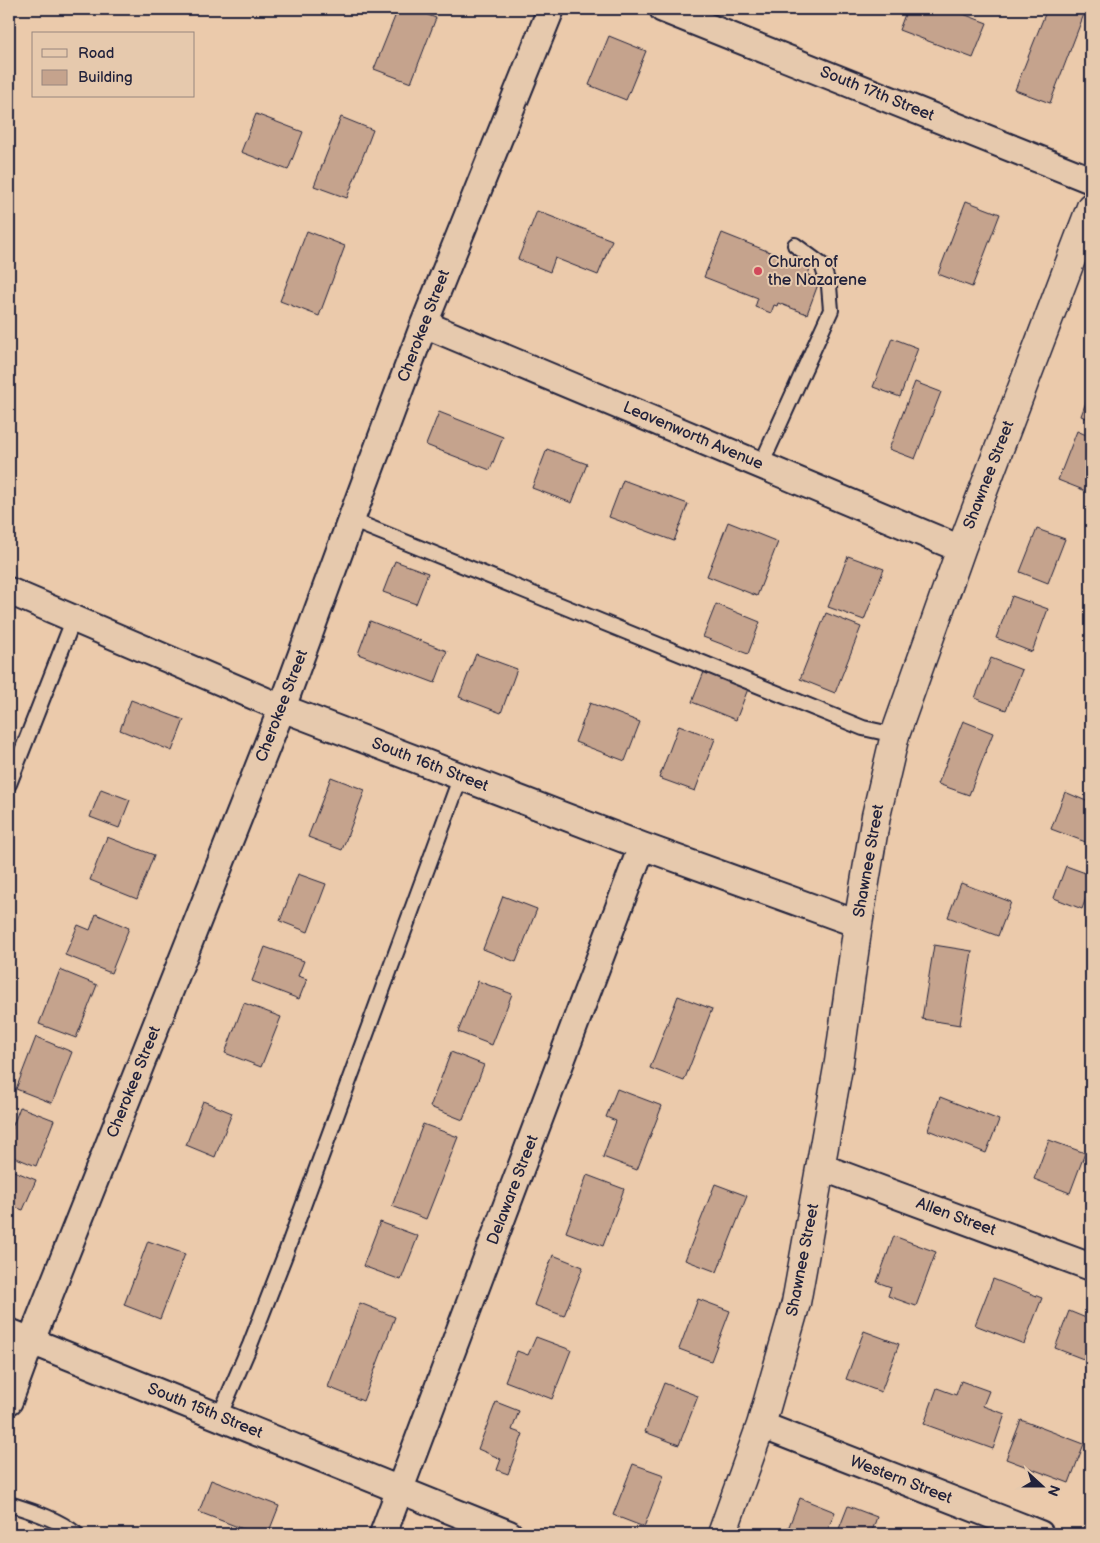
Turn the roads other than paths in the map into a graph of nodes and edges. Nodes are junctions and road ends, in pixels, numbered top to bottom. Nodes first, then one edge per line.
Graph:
1 (551, 9) edge
2 (663, 9) edge
3 (1091, 180) edge
4 (1091, 207) edge
5 (795, 245) dead end
6 (424, 324) junction
7 (761, 465) junction
8 (351, 520) junction
9 (961, 549) junction
10 (9, 591) edge
11 (74, 618) junction
12 (282, 708) junction
13 (895, 735) junction
14 (461, 776) junction
15 (9, 784) edge
16 (642, 846) junction
17 (858, 924) junction
18 (821, 1166) junction
19 (1091, 1267) edge
20 (20, 1336) edge
21 (9, 1401) edge
22 (219, 1417) junction
23 (761, 1425) junction
24 (400, 1490) junction
25 (9, 1504) edge
26 (76, 1534) edge
27 (383, 1534) edge
28 (509, 1534) edge
29 (722, 1534) edge
30 (1040, 1534) edge

1 - 6 street, Cherokee Street
2 - 3 street, South 17th Street
4 - 9 street, Shawnee Street
5 - 7 lane
6 - 7 street, Leavenworth Avenue
6 - 8 street, Cherokee Street
7 - 9 street, Leavenworth Avenue
8 - 12 street, Cherokee Street
8 - 13 lane
9 - 13 street, Shawnee Street
10 - 11 street, South 16th Street
11 - 12 street, South 16th Street
11 - 15 lane
12 - 14 street, South 16th Street
12 - 20 street, Cherokee Street
13 - 17 street, Shawnee Street
14 - 16 street, South 16th Street
14 - 22 lane
16 - 17 street, South 16th Street
16 - 24 street, Delaware Street
17 - 18 street, Shawnee Street
18 - 19 street, Allen Street
18 - 23 street, Shawnee Street
20 - 21 street, Cherokee Street
20 - 22 street, South 15th Street
22 - 24 street, South 15th Street
23 - 29 street, Shawnee Street
23 - 30 street, Western Street
24 - 27 street, Delaware Street
24 - 28 street, South 15th Street
25 - 26 lane

